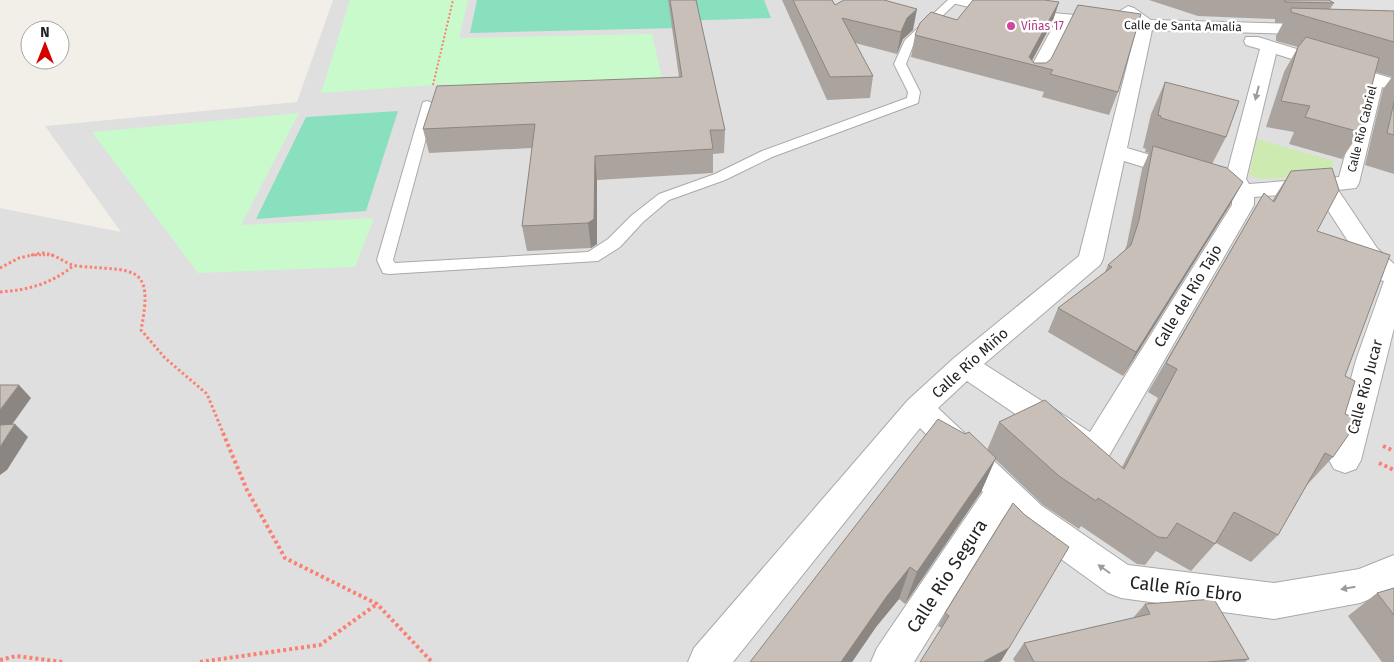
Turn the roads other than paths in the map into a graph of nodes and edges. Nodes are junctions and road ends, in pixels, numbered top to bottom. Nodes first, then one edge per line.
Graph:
1 (956, 0) edge
2 (1136, 10) edge
3 (1064, 20) junction
4 (1113, 24) junction
5 (1183, 26) junction
6 (1207, 26) junction
7 (1314, 30) edge
8 (1269, 46) junction
9 (1033, 80) dead end
10 (1385, 82) edge
11 (428, 105) road end
12 (1117, 152) junction
13 (1323, 185) junction
14 (1242, 191) junction
15 (1394, 279) edge
16 (1394, 285) edge
17 (964, 366) junction
18 (919, 408) junction
19 (1346, 460) edge
20 (1003, 490) junction
21 (1394, 572) edge
22 (708, 662) edge
23 (891, 662) edge

1 - 3 street, Calle de Santa Amalia
1 - 11 lane
2 - 4 street, Calle de Santa Amalia
2 - 4 street
2 - 5 street, Calle de Santa Amalia
2 - 5 street
2 - 12 street, Calle Río Miño
3 - 4 street, Calle de Santa Amalia
3 - 9 street
5 - 6 street, Calle de Santa Amalia
6 - 7 street, Calle de Santa Amalia
6 - 8 street
8 - 10 street
8 -> 14 street, Calle del Río Tajo
10 - 13 street, Calle Río Cabriel
12 - 14 street
12 - 17 street, Calle Río Miño
13 - 14 street
13 - 15 street
14 - 17 street, Calle del Río Tajo
16 - 19 street, Calle Río Jucar
17 - 18 street, Calle Río Miño
18 - 20 street, Calle Río Ebro
18 - 22 street, Calle Río Miño
21 -> 20 street, Calle Río Ebro
20 - 23 street, Calle Rio Segura

